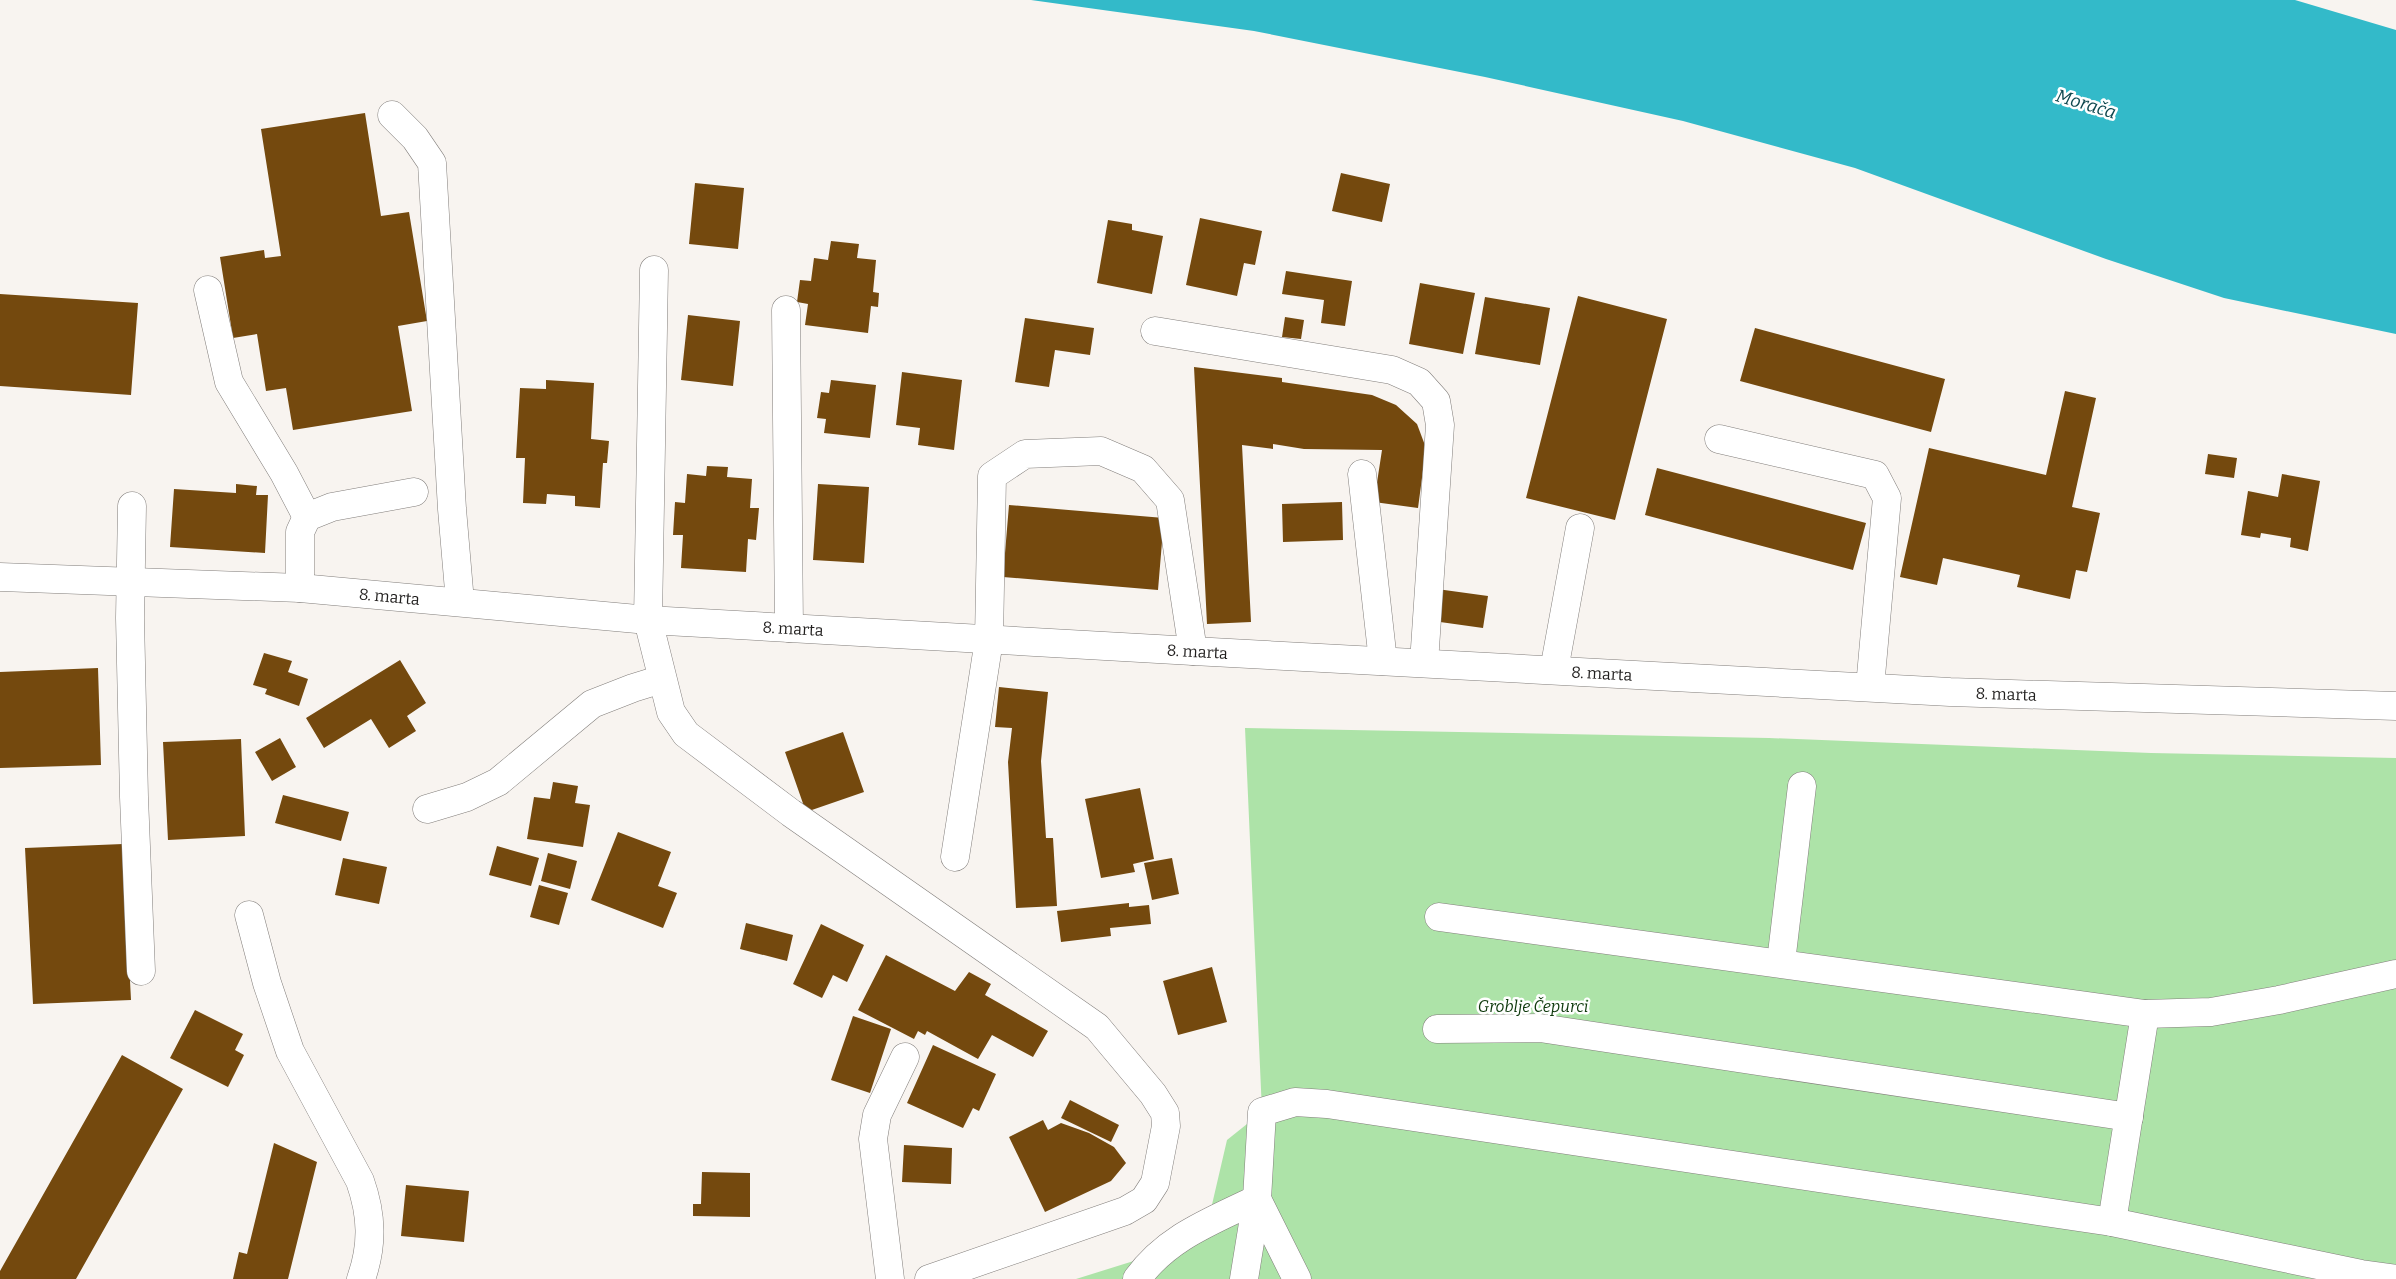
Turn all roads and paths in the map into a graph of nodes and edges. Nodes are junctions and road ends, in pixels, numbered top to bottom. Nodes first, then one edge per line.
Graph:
1 (392, 115) dead end
2 (654, 270) dead end
3 (208, 290) dead end
4 (786, 310) dead end
5 (1155, 331) dead end
6 (1719, 439) dead end
7 (1362, 474) dead end
8 (414, 492) dead end
9 (132, 506) dead end
10 (307, 517) junction
11 (1580, 528) dead end
12 (0, 577) edge
13 (131, 582) junction
14 (300, 588) junction
15 (460, 602) junction
16 (648, 620) junction
17 (789, 628) junction
18 (989, 640) junction
19 (1193, 651) junction
20 (1383, 661) junction
21 (1424, 663) junction
22 (1554, 670) junction
23 (662, 679) junction
24 (1870, 687) junction
25 (2396, 706) edge
26 (1802, 786) dead end
27 (427, 809) dead end
28 (955, 857) dead end
29 (249, 915) dead end
30 (1439, 916) dead end
31 (1781, 962) junction
32 (141, 971) dead end
33 (2396, 974) edge
34 (2145, 1014) junction
35 (1437, 1029) dead end
36 (905, 1057) dead end
37 (2129, 1117) junction
38 (1257, 1199) junction
39 (2112, 1222) junction
40 (361, 1279) edge
41 (890, 1279) edge
42 (929, 1279) edge
43 (1137, 1279) edge
44 (1244, 1279) edge
45 (1297, 1279) edge
46 (2396, 1279) edge

1 - 15 street
2 - 16 street
3 - 10 street
4 - 17 street
5 - 21 street
6 - 24 street
7 - 20 street
8 - 10 street
9 - 13 street
10 - 14 street
11 - 22 street
12 - 13 street, 8. marta
13 - 14 street, 8. marta
13 - 32 street
14 - 15 street, 8. marta
15 - 16 street, 8. marta
16 - 17 street, 8. marta
16 - 23 street
17 - 18 street, 8. marta
18 - 19 street, 8. marta
18 - 19 street
18 - 28 street
19 - 20 street, 8. marta
20 - 21 street, 8. marta
21 - 22 street, 8. marta
22 - 24 street, 8. marta
23 - 27 street
23 - 42 street
24 - 25 street, 8. marta
26 - 31 street
29 - 40 street
30 - 31 street
31 - 34 street
33 - 34 street
34 - 37 street
35 - 37 street
36 - 41 street
37 - 39 street
38 - 39 street
38 - 43 street
38 - 44 street
38 - 45 street
39 - 46 street

